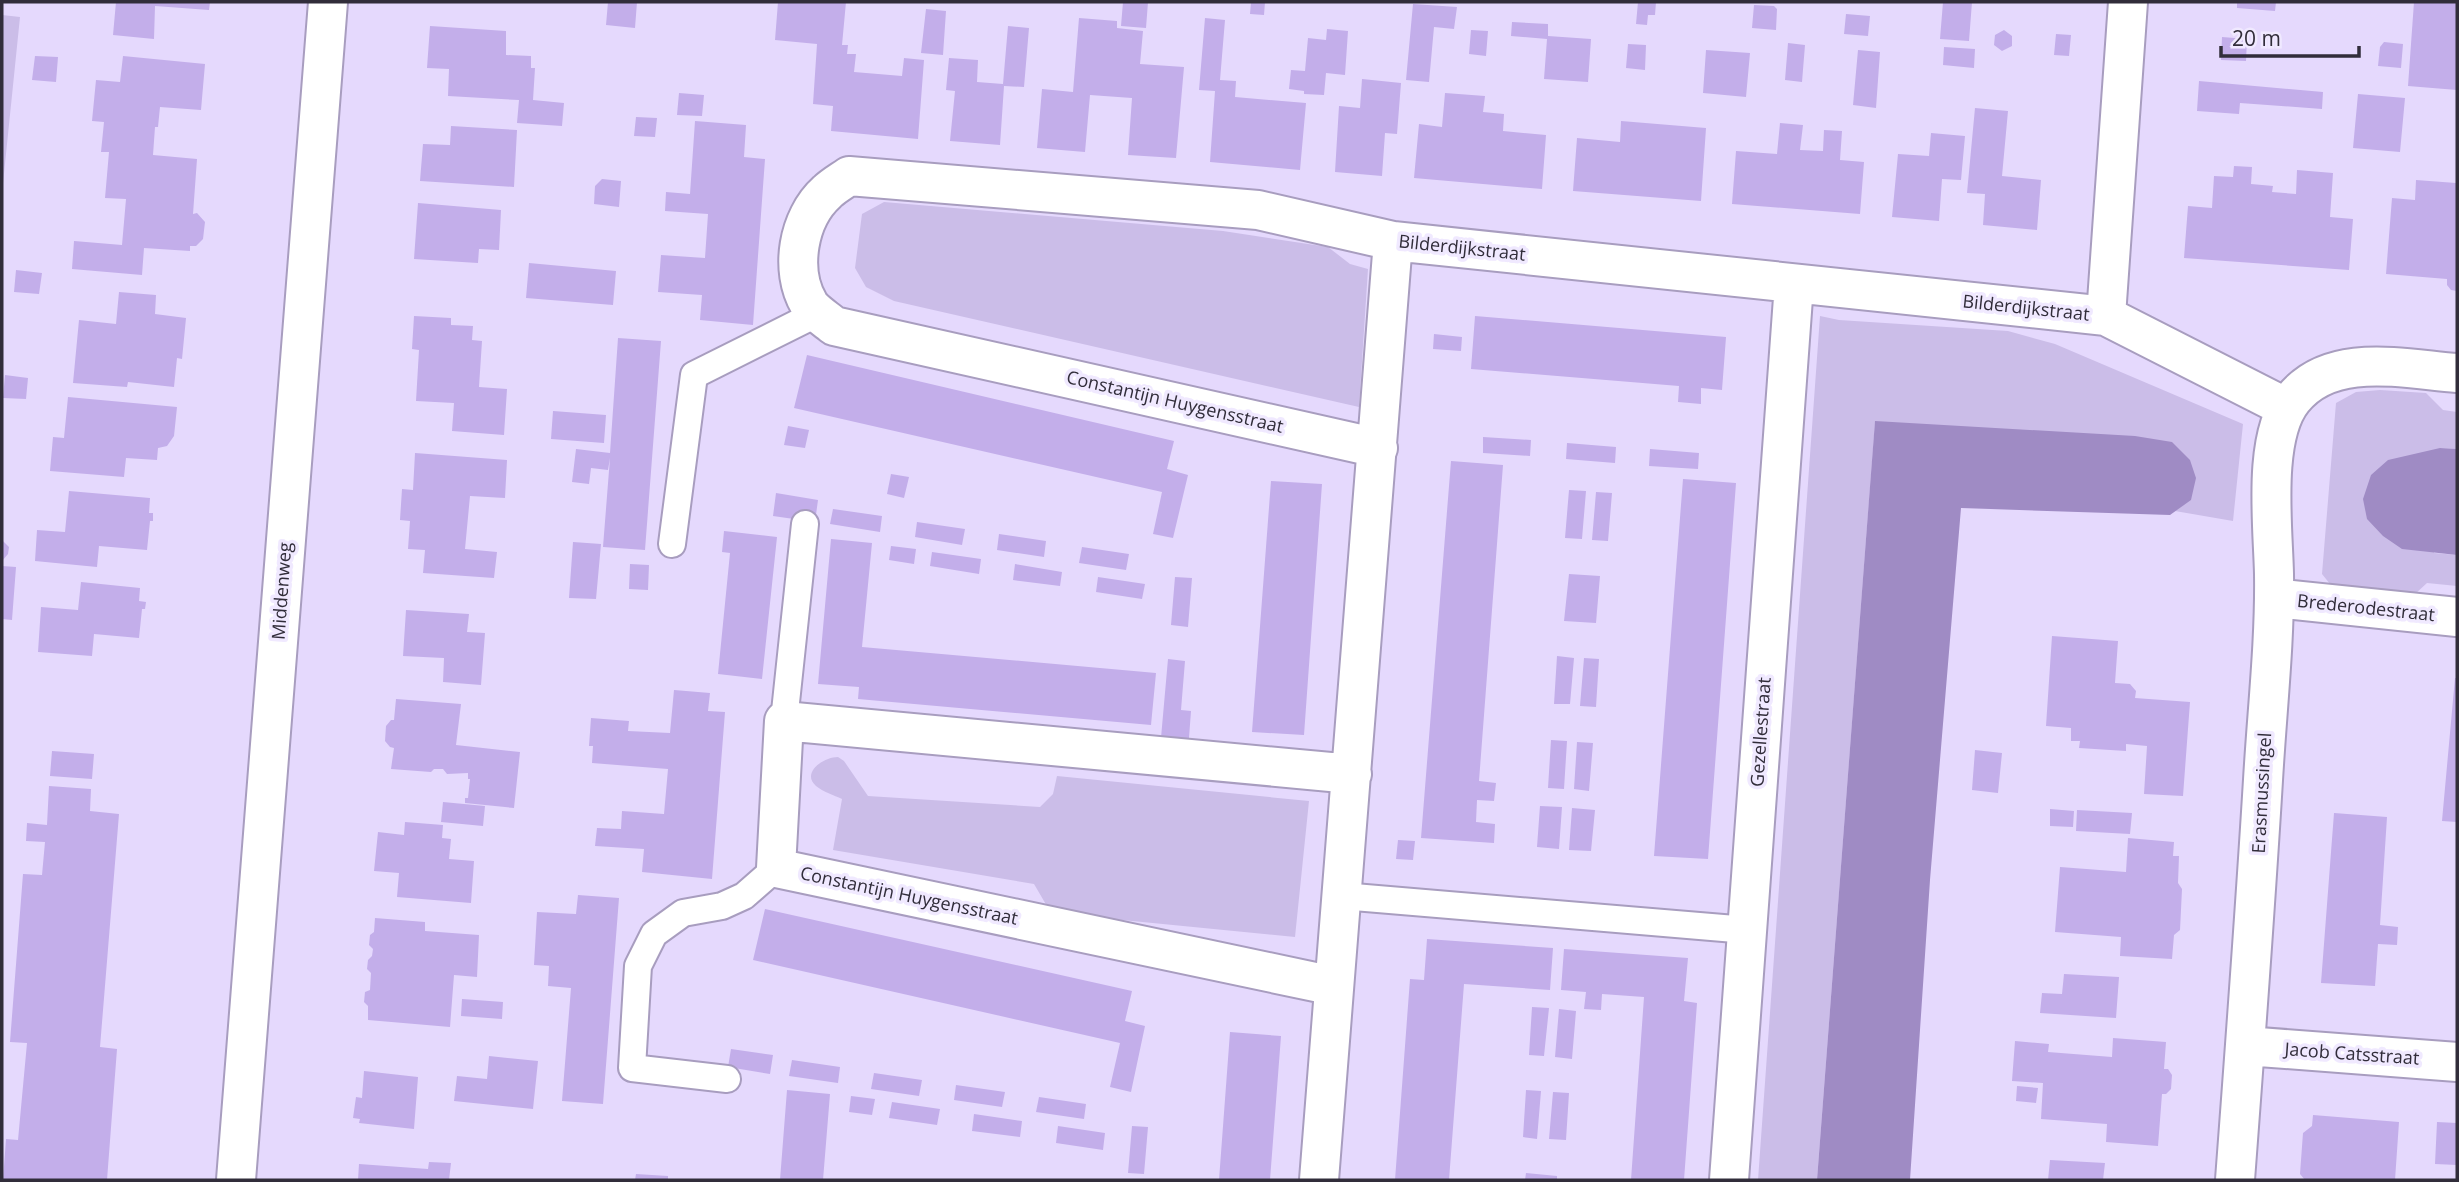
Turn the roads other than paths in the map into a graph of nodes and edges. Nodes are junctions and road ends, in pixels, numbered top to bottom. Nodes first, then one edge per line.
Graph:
1 (328, 2) edge
2 (2128, 2) edge
3 (1393, 241) junction
4 (1794, 284) junction
5 (818, 313) junction
6 (2106, 316) junction
7 (2457, 373) edge
8 (2287, 408) junction
9 (1378, 448) junction
10 (805, 524) dead end
11 (672, 544) dead end
12 (2274, 598) junction
13 (2457, 617) edge
14 (784, 721) junction
15 (1352, 774) junction
16 (776, 868) junction
17 (1342, 896) junction
18 (1747, 930) junction
19 (1334, 986) junction
20 (2246, 1046) junction
21 (2457, 1062) edge
22 (727, 1079) dead end
23 (236, 1180) edge
24 (1319, 1180) edge
25 (1729, 1180) edge
26 (2235, 1180) edge

1 - 23 street, Middenweg
2 - 6 street, Bilderdijkstraat
3 - 4 street, Bilderdijkstraat
3 - 5 street, Bilderdijkstraat
3 - 9 street
4 - 6 street, Bilderdijkstraat
4 - 18 street, Gezellestraat
5 - 9 street, Constantijn Huygensstraat
5 - 11 lane
6 - 8 street, Bilderdijkstraat
7 - 8 street
8 - 12 street, Erasmussingel
9 - 15 street
10 - 14 lane
12 - 13 street, Brederodestraat
12 - 20 street, Erasmussingel
14 - 15 street
14 - 16 street, Constantijn Huygensstraat
15 - 17 street
16 - 19 street, Constantijn Huygensstraat
16 - 22 lane
17 - 18 lane
17 - 19 street
18 - 25 street, Gezellestraat
19 - 24 street
20 - 21 street, Jacob Catsstraat
20 - 26 street, Erasmussingel

